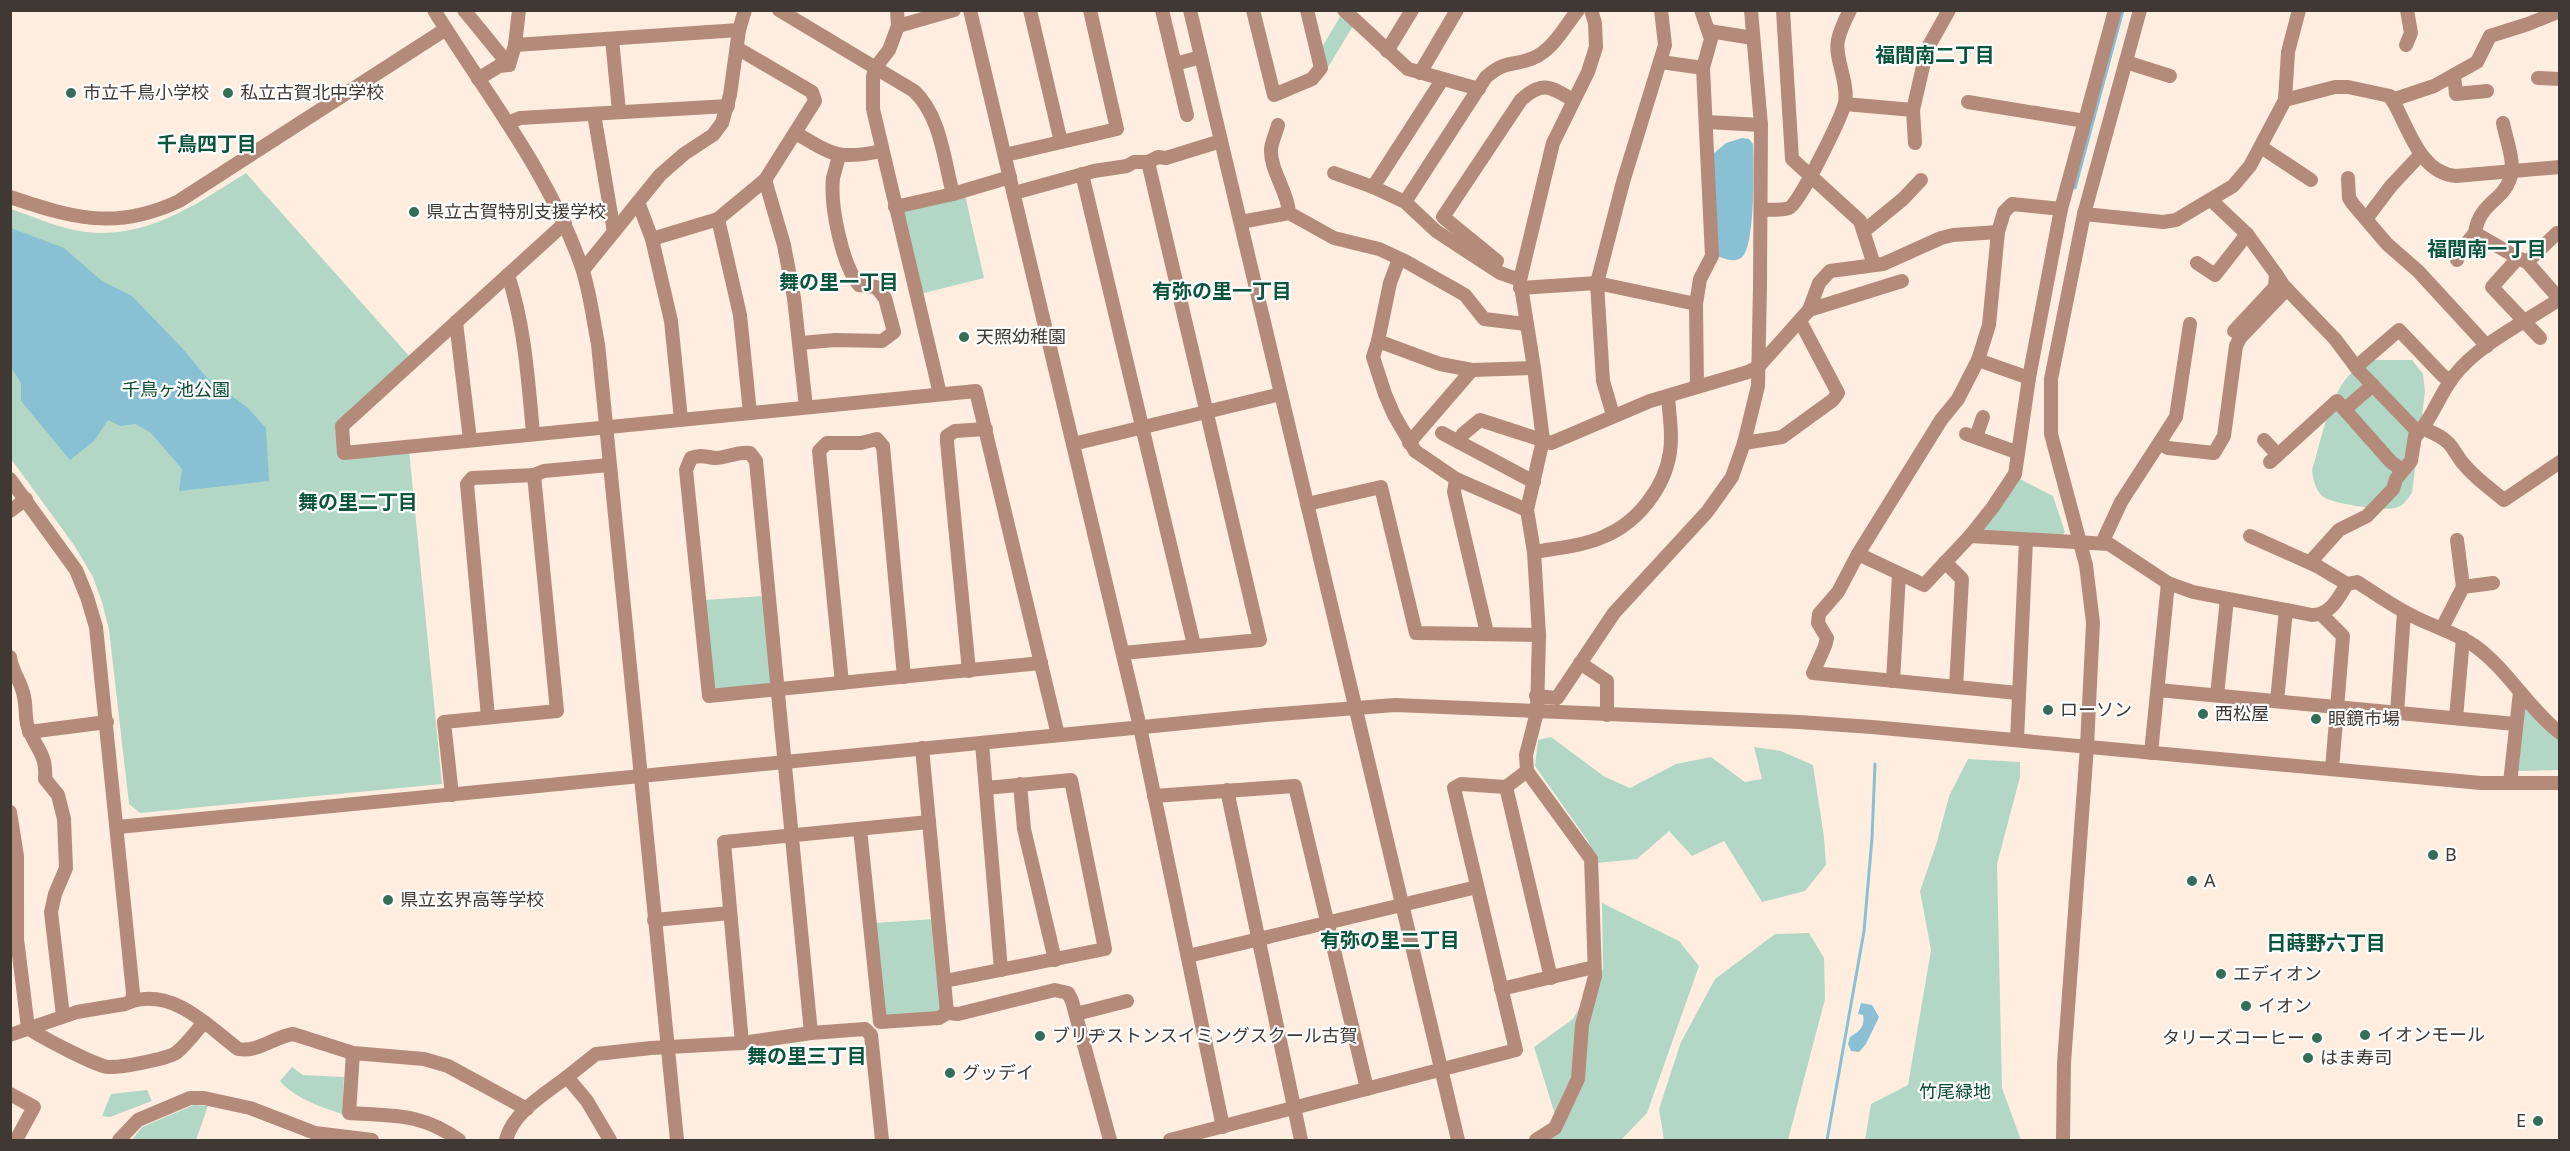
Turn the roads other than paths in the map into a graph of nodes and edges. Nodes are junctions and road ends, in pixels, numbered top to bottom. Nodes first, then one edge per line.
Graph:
1 (434, 10) edge
2 (464, 10) edge
3 (519, 10) edge
4 (745, 10) edge
5 (779, 10) edge
6 (897, 10) edge
7 (954, 10) edge
8 (970, 10) edge
9 (1030, 10) edge
10 (1090, 10) edge
11 (1162, 10) edge
12 (1190, 10) edge
13 (1253, 10) edge
14 (1307, 10) edge
15 (1412, 10) edge
16 (1457, 10) edge
17 (1578, 10) edge
18 (1591, 10) edge
19 (1661, 10) edge
20 (1701, 10) edge
21 (1751, 10) edge
22 (1783, 10) edge
23 (1850, 10) edge
24 (1949, 10) edge
25 (2115, 10) edge
26 (2140, 10) edge
27 (2300, 10) edge
28 (2407, 10) edge
29 (2559, 11) edge
30 (1349, 12) edge
31 (2530, 16) edge
32 (898, 26) junction
33 (446, 29) junction
34 (739, 30) junction
35 (1709, 31) junction
36 (1753, 38) junction
37 (612, 39) junction
38 (515, 45) junction
39 (2406, 45) dead end
40 (737, 48) junction
41 (1387, 51) junction
42 (1201, 57) junction
43 (1661, 62) junction
44 (2126, 62) junction
45 (1175, 64) junction
46 (508, 65) junction
47 (875, 68) junction
48 (1703, 68) junction
49 (1420, 73) junction
50 (2454, 75) junction
51 (2170, 76) dead end
52 (2538, 78) dead end
53 (478, 79) junction
54 (2559, 79) edge
55 (1442, 80) junction
56 (1479, 89) junction
57 (2103, 91) junction
58 (2487, 91) dead end
59 (1573, 100) junction
60 (2285, 100) junction
61 (2392, 100) junction
62 (1968, 102) dead end
63 (1845, 104) junction
64 (728, 106) junction
65 (1913, 110) junction
66 (619, 111) junction
67 (594, 114) junction
68 (1187, 115) dead end
69 (2085, 121) junction
70 (508, 123) junction
71 (1707, 123) junction
72 (2503, 123) dead end
73 (1278, 125) dead end
74 (1761, 125) junction
75 (796, 133) junction
76 (1221, 141) junction
77 (1061, 142) junction
78 (1915, 143) dead end
79 (2261, 147) junction
80 (882, 151) junction
81 (2421, 154) junction
82 (1005, 155) junction
83 (839, 156) junction
84 (1148, 162) junction
85 (2559, 167) edge
86 (2512, 170) junction
87 (1334, 173) dead end
88 (1082, 174) junction
89 (1811, 174) junction
90 (1010, 177) junction
91 (2348, 178) dead end
92 (765, 180) junction
93 (1921, 180) dead end
94 (2311, 180) dead end
95 (1373, 187) junction
96 (1014, 193) junction
97 (953, 194) junction
98 (10, 197) edge
99 (2211, 200) junction
100 (638, 202) junction
101 (1405, 202) junction
102 (895, 207) junction
103 (2061, 209) junction
104 (1761, 210) junction
105 (1289, 213) junction
106 (2084, 214) junction
107 (718, 219) junction
108 (2366, 219) junction
109 (1241, 222) junction
110 (565, 223) junction
111 (1864, 231) junction
112 (614, 232) junction
113 (1998, 232) junction
114 (2475, 233) junction
115 (2557, 233) dead end
116 (2247, 234) junction
117 (652, 239) junction
118 (1399, 259) junction
119 (2457, 260) dead end
120 (2522, 260) junction
121 (2197, 263) dead end
122 (1874, 265) junction
123 (583, 270) junction
124 (2276, 274) junction
125 (508, 275) junction
126 (1902, 281) dead end
127 (1597, 283) junction
128 (1520, 284) junction
129 (2287, 289) junction
130 (1696, 304) junction
131 (1804, 315) junction
132 (456, 322) junction
133 (2524, 323) junction
134 (1526, 324) junction
135 (2190, 324) dead end
136 (2234, 331) dead end
137 (2540, 338) dead end
138 (1378, 341) junction
139 (801, 343) junction
140 (2487, 346) junction
141 (1978, 360) junction
142 (1758, 367) junction
143 (2356, 367) junction
144 (1534, 368) junction
145 (1472, 370) junction
146 (2029, 378) junction
147 (2451, 380) junction
148 (2373, 385) junction
149 (1697, 387) junction
150 (940, 394) junction
151 (1281, 394) junction
152 (1668, 396) junction
153 (806, 407) junction
154 (2345, 409) junction
155 (1208, 412) junction
156 (750, 413) junction
157 (1613, 415) junction
158 (1983, 417) dead end
159 (681, 419) junction
160 (606, 426) junction
161 (1143, 427) junction
162 (986, 429) junction
163 (533, 433) junction
164 (1442, 433) dead end
165 (2422, 433) junction
166 (470, 440) junction
167 (1543, 440) junction
168 (2264, 440) dead end
169 (1459, 442) junction
170 (1409, 443) junction
171 (1744, 443) junction
172 (1073, 444) junction
173 (2160, 444) junction
174 (2016, 452) junction
175 (2559, 462) edge
176 (609, 465) junction
177 (2402, 470) junction
178 (534, 475) junction
179 (10, 479) edge
180 (1456, 479) junction
181 (1534, 482) junction
182 (26, 499) junction
183 (1307, 504) junction
184 (1527, 510) junction
185 (10, 511) edge
186 (1970, 536) junction
187 (2250, 536) dead end
188 (2026, 540) junction
189 (2457, 540) dead end
190 (2080, 543) junction
191 (2102, 543) junction
192 (1534, 552) junction
193 (1858, 554) junction
194 (1945, 562) junction
195 (2317, 566) junction
196 (1899, 574) junction
197 (2168, 583) junction
198 (2493, 583) dead end
199 (2347, 584) junction
200 (2463, 587) junction
201 (2227, 599) junction
202 (2286, 610) junction
203 (2404, 612) junction
204 (2322, 615) junction
205 (2442, 628) junction
206 (1487, 633) junction
207 (1539, 635) junction
208 (2463, 638) junction
209 (1194, 645) junction
210 (1123, 652) junction
211 (10, 657) edge
212 (1041, 663) junction
213 (1580, 663) junction
214 (969, 671) junction
215 (904, 677) junction
216 (1893, 681) junction
217 (842, 683) junction
218 (1956, 687) junction
219 (777, 690) junction
220 (2158, 690) junction
221 (2520, 692) junction
222 (2018, 693) junction
223 (2217, 695) junction
224 (1536, 696) junction
225 (2277, 701) junction
226 (1356, 706) junction
227 (2337, 707) junction
228 (1537, 712) junction
229 (2397, 713) junction
230 (1607, 714) junction
231 (488, 717) junction
232 (2456, 718) junction
233 (107, 722) junction
234 (2516, 724) junction
235 (1140, 727) junction
236 (29, 732) junction
237 (2559, 733) edge
238 (1058, 735) junction
239 (2017, 741) junction
240 (982, 743) junction
241 (2087, 747) junction
242 (922, 748) junction
243 (2151, 753) junction
244 (784, 762) junction
245 (2332, 769) junction
246 (1527, 771) junction
247 (640, 776) junction
248 (2510, 783) junction
249 (2559, 783) edge
250 (1020, 784) junction
251 (1506, 787) junction
252 (986, 788) junction
253 (1227, 789) junction
254 (452, 795) junction
255 (1154, 796) junction
256 (10, 812) edge
257 (929, 822) junction
258 (118, 827) junction
259 (860, 829) junction
260 (791, 836) junction
261 (13, 837) edge
262 (1477, 887) junction
263 (13, 888) edge
264 (1403, 904) junction
265 (730, 913) junction
266 (654, 920) junction
267 (1327, 922) junction
268 (14, 939) edge
269 (1257, 940) junction
270 (1188, 956) junction
271 (1054, 960) junction
272 (1594, 967) junction
273 (1001, 970) junction
274 (1551, 978) junction
275 (945, 981) junction
276 (1501, 989) junction
277 (17, 992) edge
278 (132, 1001) junction
279 (1128, 1001) dead end
280 (947, 1013) junction
281 (1076, 1014) junction
282 (63, 1016) junction
283 (204, 1022) junction
284 (28, 1028) junction
285 (811, 1033) junction
286 (10, 1035) edge
287 (742, 1043) junction
288 (667, 1049) junction
289 (353, 1053) junction
290 (1442, 1069) junction
291 (567, 1077) junction
292 (1367, 1089) junction
293 (10, 1094) edge
294 (1292, 1108) junction
295 (527, 1109) junction
296 (1223, 1126) junction
297 (16, 1140) edge
298 (119, 1140) edge
299 (372, 1140) edge
300 (459, 1140) edge
301 (506, 1140) edge
302 (610, 1140) edge
303 (677, 1140) edge
304 (882, 1140) edge
305 (1110, 1140) edge
306 (1170, 1140) edge
307 (1301, 1140) edge
308 (1458, 1140) edge
309 (1536, 1140) edge
310 (2063, 1140) edge
311 (2069, 1140) edge

1 - 33 street
2 - 46 street
3 - 38 street
4 - 34 street
5 - 47 street
6 - 32 street
7 - 32 street
8 - 82 street
9 - 77 street
10 - 77 street
11 - 45 street
12 - 42 street
13 - 14 street
15 - 41 street
16 - 49 street
17 - 56 street
18 - 59 street
19 - 43 street
20 - 35 street
21 - 36 street
22 - 89 street
23 - 63 street
24 - 65 street
25 - 57 street
26 - 44 street
27 - 60 street
28 - 39 street
29 - 31 street
30 - 41 street
31 - 50 street
32 - 47 street
33 - 53 street
33 - 98 street
34 - 37 street
34 - 40 street
35 - 36 street
35 - 48 street
36 - 74 street
37 - 38 street
37 - 66 street
38 - 46 street
40 - 64 street
40 - 75 street
41 - 49 street
42 - 45 street
42 - 76 street
43 - 48 street
43 - 127 street
44 - 51 street
44 - 57 street
45 - 68 street
46 - 53 street
47 - 80 street
47 - 97 street
48 - 71 street
49 - 55 street
50 - 58 street
50 - 61 street
52 - 54 street
53 - 70 street
55 - 56 street
55 - 95 street
56 - 101 street
57 - 69 street
57 - 106 street
59 - 128 street
59 - 128 street
60 - 61 street
60 - 79 street
61 - 81 street
62 - 69 street
63 - 65 street
63 - 89 street
64 - 66 street
64 - 100 street
65 - 78 street
66 - 67 street
67 - 70 street
67 - 112 street
69 - 103 street
70 - 110 street
71 - 74 street
71 - 130 street
72 - 86 street
73 - 105 street
74 - 104 street
75 - 83 street
75 - 92 street
76 - 84 street
76 - 109 street
77 - 82 street
79 - 94 street
79 - 99 street
80 - 83 street
80 - 102 street
81 - 86 street
81 - 108 street
82 - 90 street
83 - 139 street
84 - 88 street
84 - 155 street
85 - 86 street
86 - 114 street
87 - 95 street
88 - 96 street
88 - 161 street
89 - 104 street
89 - 111 street
90 - 96 street
90 - 97 street
91 - 108 street
92 - 107 street
92 - 139 street
93 - 111 street
95 - 101 street
96 - 172 street
97 - 102 street
99 - 106 street
99 - 116 street
100 - 112 street
100 - 117 street
101 - 128 street
102 - 150 street
103 - 113 street
103 - 146 street
104 - 142 street
105 - 109 street
105 - 118 street
106 - 190 street
107 - 117 street
107 - 156 street
108 - 140 street
109 - 151 street
110 - 123 street
110 - 125 street
111 - 122 street
112 - 123 street
113 - 122 street
113 - 141 street
114 - 119 street
114 - 120 street
115 - 120 street
116 - 121 street
116 - 124 street
117 - 159 street
118 - 134 street
118 - 138 street
120 - 133 street
120 - 133 street
122 - 131 street
123 - 160 street
124 - 129 street
124 - 136 street
125 - 132 street
125 - 163 street
126 - 131 street
127 - 128 street
127 - 130 street
127 - 157 street
128 - 134 street
129 - 143 street
129 - 173 street
130 - 149 street
131 - 142 street
131 - 171 street
132 - 166 street
132 - 166 street
133 - 137 street
133 - 140 street
134 - 144 street
135 - 173 street
138 - 145 street
138 - 170 street
139 - 153 street
140 - 147 street
141 - 146 street
141 - 193 street
142 - 149 street
142 - 171 street
143 - 147 street
143 - 148 street
144 - 145 street
144 - 167 street
145 - 170 street
146 - 174 street
147 - 165 street
148 - 154 street
148 - 165 street
149 - 152 street
150 - 153 street
150 - 162 street
151 - 155 street
151 - 183 street
152 - 157 street
152 - 192 street
153 - 156 street
154 - 168 street
154 - 177 street
155 - 161 street
155 - 209 street
156 - 159 street
157 - 167 street
158 - 174 street
159 - 160 street
160 - 163 street
160 - 176 street
161 - 172 street
161 - 209 street
162 - 212 street
162 - 214 street
163 - 166 street
164 - 169 street
165 - 175 street
165 - 177 street
167 - 169 street
167 - 181 street
169 - 181 street
170 - 180 street
171 - 213 street
172 - 210 street
173 - 191 street
174 - 186 street
176 - 178 street
176 - 247 street
177 - 195 street
178 - 231 street
178 - 231 street
179 - 182 street
180 - 184 street
180 - 206 street
181 - 184 street
182 - 185 street
182 - 233 street
183 - 206 street
183 - 226 street
184 - 192 street
186 - 188 street
186 - 194 street
187 - 195 street
188 - 190 street
188 - 222 street
189 - 200 street
190 - 191 street
190 - 241 street
191 - 197 street
192 - 207 street
193 - 196 street
193 - 216 street
194 - 196 street
194 - 218 street
195 - 199 street
196 - 216 street
197 - 201 street
197 - 220 street
198 - 200 street
199 - 203 street
199 - 204 street
200 - 205 street
201 - 202 street
201 - 223 street
202 - 204 street
202 - 225 street
203 - 205 street
203 - 229 street
204 - 227 street
205 - 208 street
206 - 207 street
207 - 224 street
208 - 221 street
208 - 232 street
209 - 210 street
210 - 235 street
211 - 236 street
212 - 214 street
212 - 238 street
213 - 224 street
213 - 230 street
214 - 215 street
215 - 217 street
215 - 217 street
216 - 218 street
217 - 219 street
218 - 222 street
219 - 219 street
219 - 244 street
220 - 223 street
220 - 243 street
221 - 234 street
221 - 237 street
222 - 239 street
223 - 225 street
224 - 228 street
225 - 227 street
226 - 228 street
226 - 235 street
226 - 264 street
227 - 229 street
227 - 245 street
228 - 230 street
228 - 246 street
229 - 232 street
230 - 239 street
231 - 254 street
232 - 234 street
233 - 236 street
233 - 258 street
234 - 248 street
235 - 238 street
235 - 255 street
236 - 282 street
238 - 240 street
239 - 241 street
240 - 242 street
240 - 252 street
241 - 243 street
241 - 310 street
241 - 311 street
242 - 244 street
242 - 257 street
243 - 245 street
244 - 247 street
244 - 260 street
245 - 248 street
246 - 251 street
246 - 272 street
247 - 254 street
247 - 266 street
248 - 249 street
250 - 252 street
250 - 271 street
250 - 271 street
251 - 262 street
251 - 274 street
252 - 273 street
253 - 255 street
253 - 267 street
253 - 269 street
254 - 258 street
255 - 270 street
256 - 261 street
257 - 259 street
257 - 275 street
258 - 278 street
259 - 260 street
259 - 280 street
260 - 265 street
260 - 285 street
261 - 263 street
262 - 264 street
262 - 276 street
263 - 268 street
264 - 267 street
264 - 290 street
265 - 266 street
265 - 287 street
266 - 288 street
267 - 269 street
267 - 292 street
268 - 277 street
269 - 270 street
269 - 294 street
270 - 296 street
271 - 273 street
272 - 274 street
272 - 309 street
273 - 275 street
274 - 276 street
275 - 280 street
276 - 290 street
277 - 284 street
278 - 282 street
278 - 283 street
279 - 281 street
280 - 281 street
281 - 305 street
282 - 284 street
283 - 284 street
283 - 289 street
284 - 286 street
285 - 287 street
285 - 304 street
287 - 288 street
288 - 291 street
288 - 303 street
289 - 295 street
289 - 300 street
290 - 292 street
290 - 308 street
291 - 295 street
291 - 302 street
292 - 294 street
293 - 297 street
294 - 296 street
294 - 307 street
295 - 301 street
296 - 306 street
298 - 299 street

